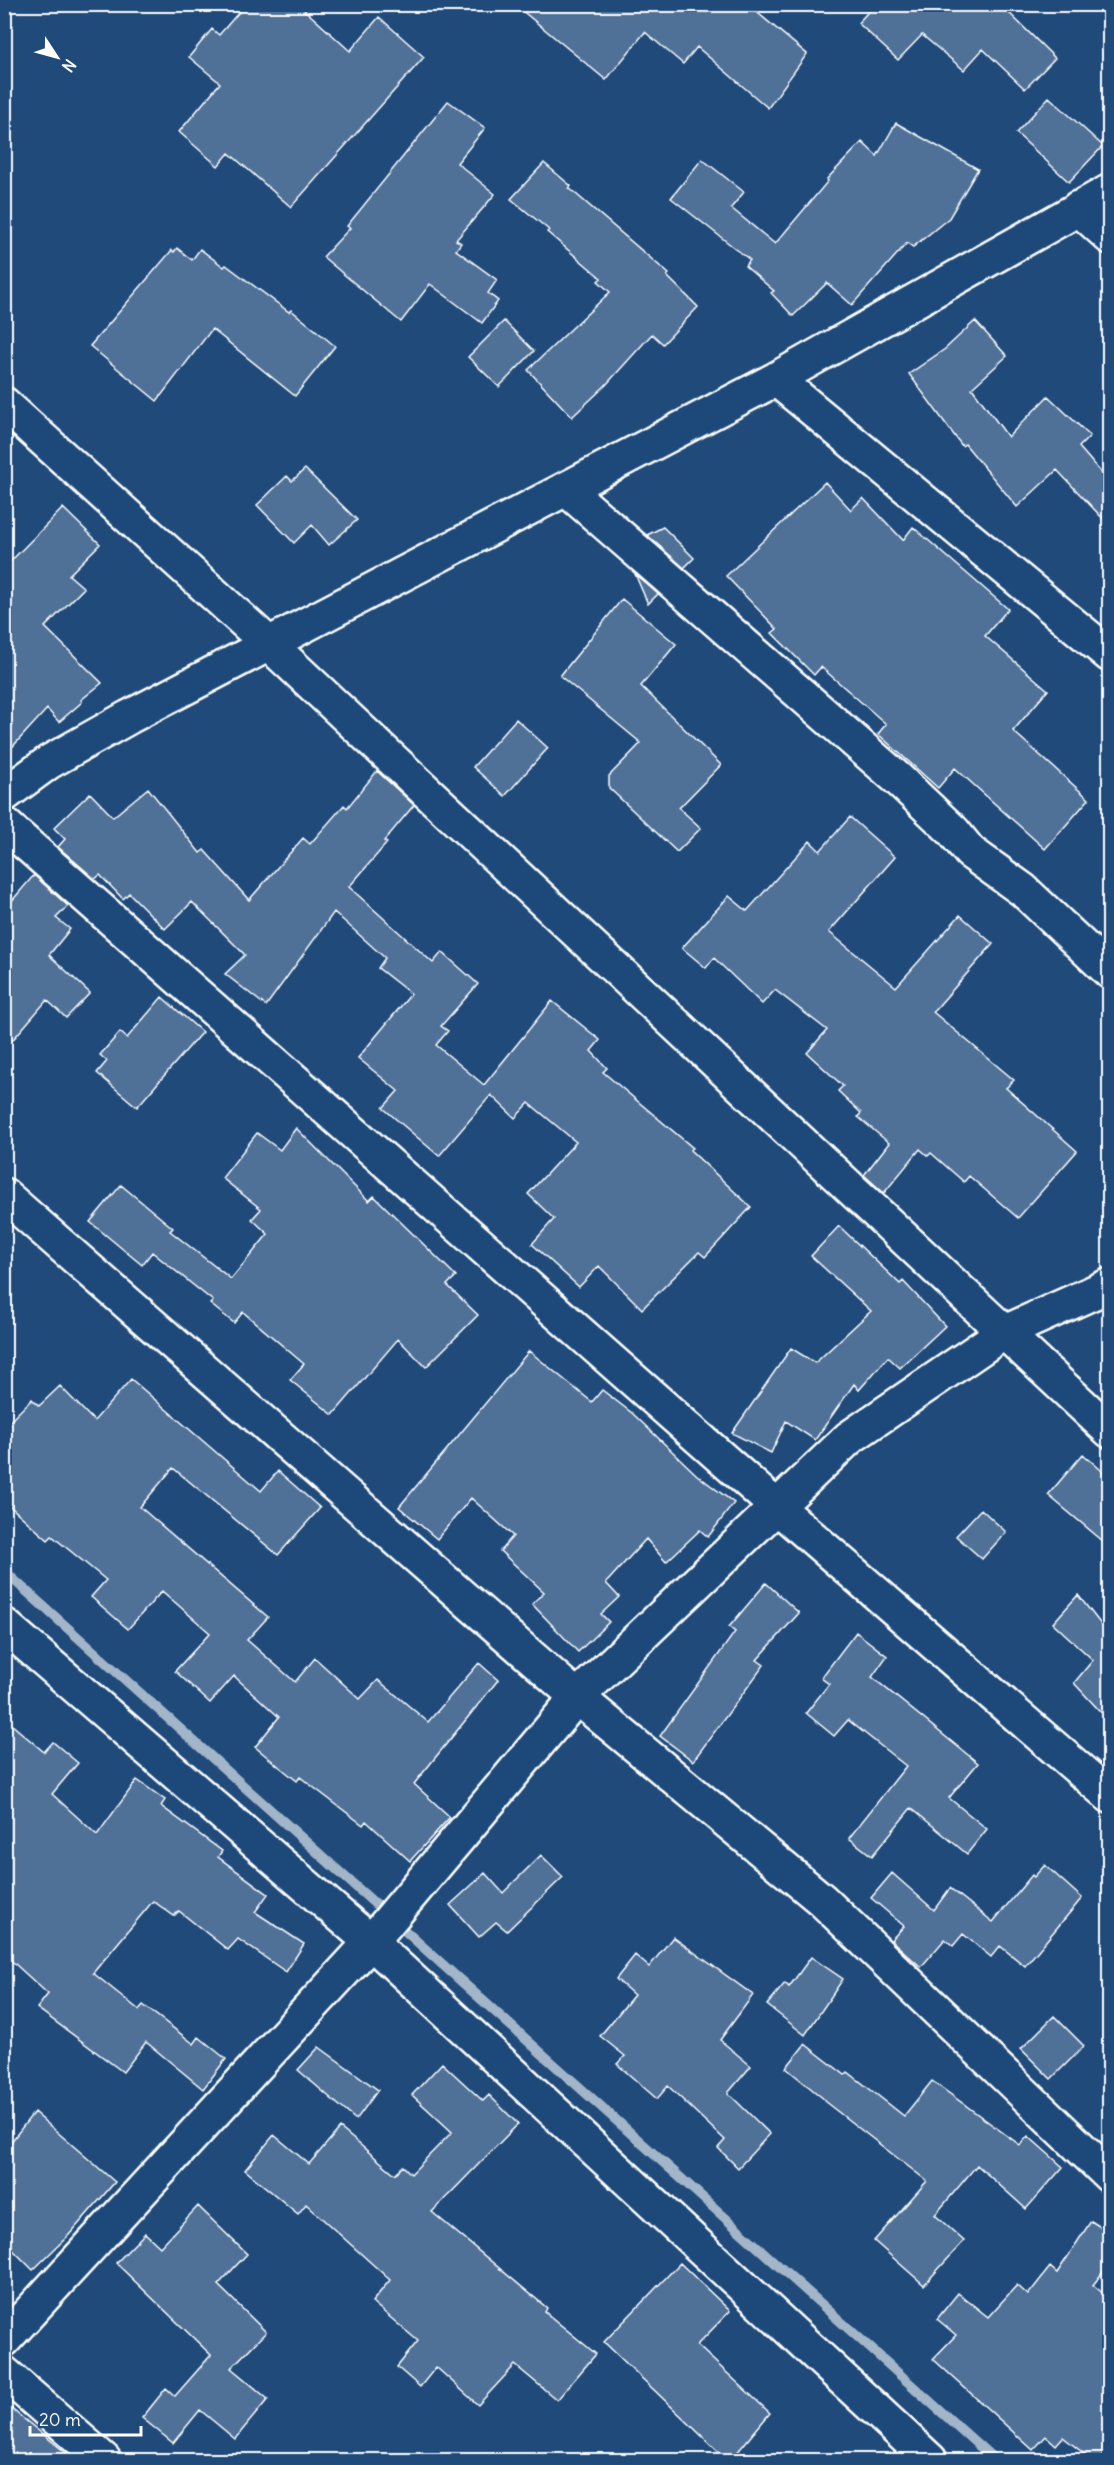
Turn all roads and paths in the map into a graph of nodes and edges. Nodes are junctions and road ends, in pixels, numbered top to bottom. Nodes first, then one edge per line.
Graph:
1 (1110, 191) edge
2 (1078, 208) junction
3 (1110, 237) edge
4 (776, 379) junction
5 (4, 404) edge
6 (566, 489) junction
7 (268, 644) junction
8 (1110, 655) edge
9 (4, 795) edge
10 (4, 824) edge
11 (1110, 972) edge
12 (4, 1195) edge
13 (1110, 1285) edge
14 (1003, 1333) junction
15 (1110, 1431) edge
16 (777, 1508) junction
17 (4, 1625) edge
18 (577, 1697) junction
19 (1110, 1796) edge
20 (387, 1923) junction
21 (1110, 2176) edge
22 (4, 2340) edge
23 (4, 2373) edge
24 (104, 2460) edge
25 (930, 2460) edge

1 - 2 street
2 - 3 street
2 - 4 street
4 - 6 street
4 - 8 street
5 - 7 street
6 - 7 street
6 - 11 street
7 - 9 street
7 - 14 street
10 - 16 street
12 - 18 street
13 - 14 street
14 - 15 street
14 - 16 street
16 - 18 street
16 - 19 street
17 - 20 street
18 - 20 street
18 - 21 street
20 - 22 street
20 - 25 street
23 - 24 street

